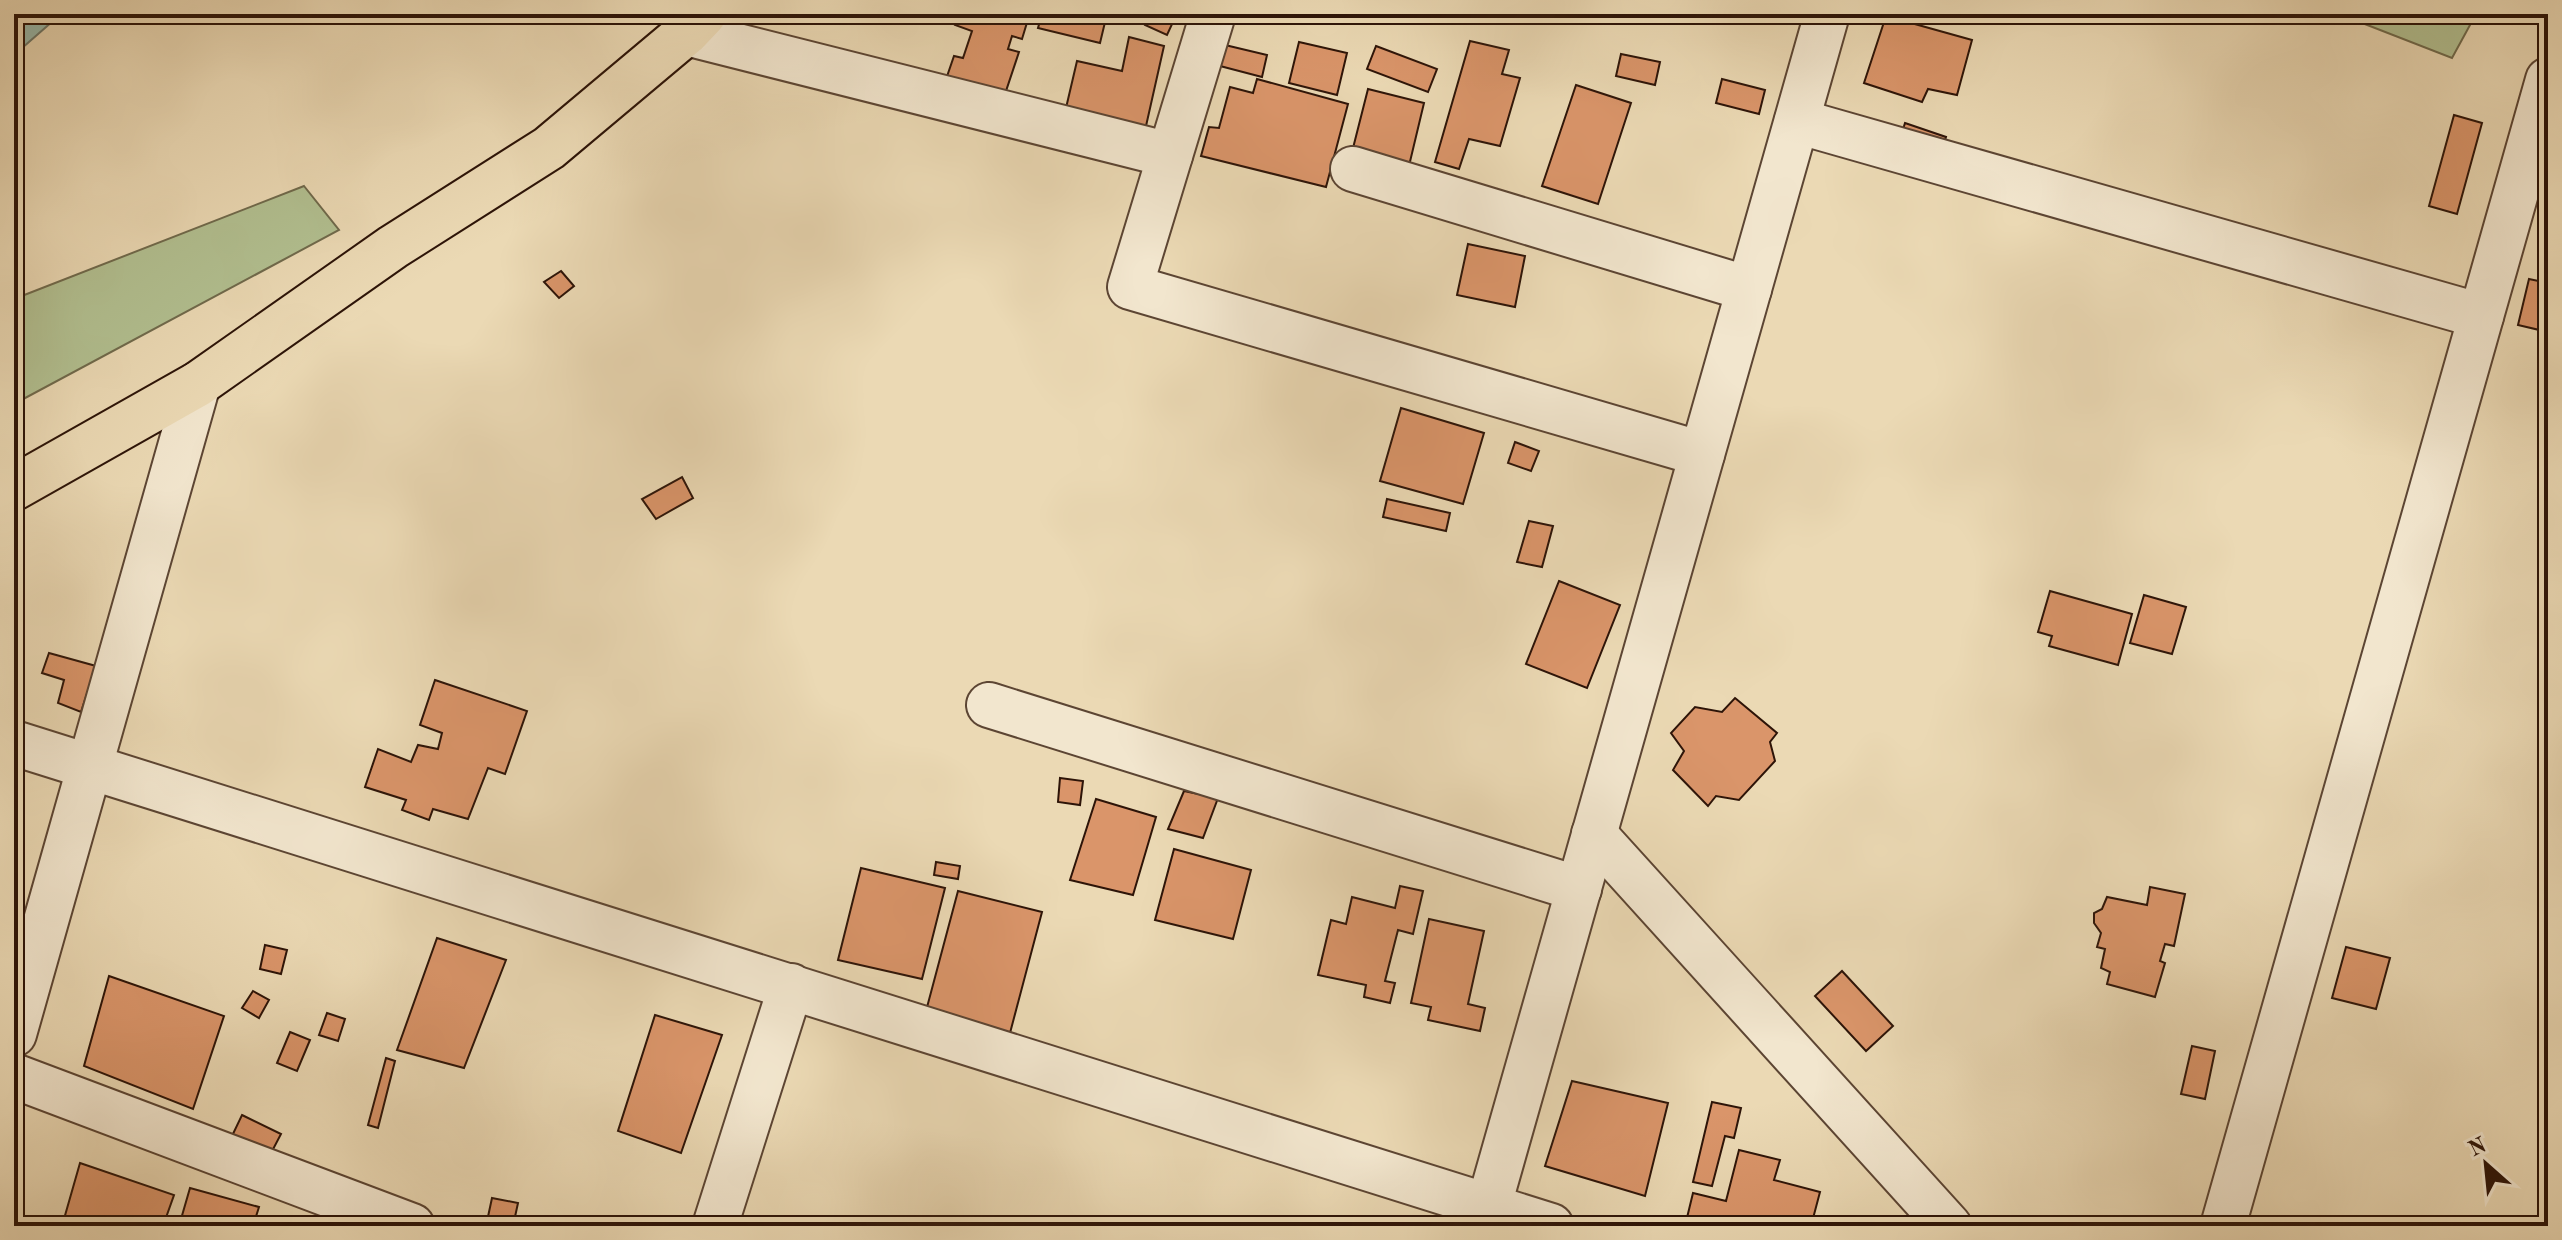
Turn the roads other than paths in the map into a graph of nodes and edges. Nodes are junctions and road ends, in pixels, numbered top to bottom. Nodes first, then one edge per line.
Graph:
1 (1213, 14) edge
2 (1827, 14) edge
3 (695, 24) edge
4 (2548, 80) edge
5 (1797, 121) junction
6 (1170, 155) junction
7 (1353, 169) dead end
8 (2536, 169) edge
9 (1749, 289) junction
10 (2481, 316) junction
11 (198, 384) junction
12 (1702, 454) junction
13 (14, 488) edge
14 (989, 705) dead end
15 (14, 743) edge
16 (90, 765) junction
17 (1594, 834) junction
18 (1579, 889) junction
19 (791, 986) junction
20 (14, 1034) edge
21 (14, 1076) edge
22 (1486, 1216) edge
23 (412, 1226) edge
24 (715, 1226) edge
25 (1551, 1226) edge
26 (1949, 1226) edge
27 (2223, 1226) edge

1 - 6 street
2 - 5 street
3 - 6 street
3 - 11 main road
4 - 8 street
5 - 9 street
5 - 10 street
6 - 12 street
7 - 9 street
8 - 10 street
9 - 12 street
10 - 27 street
11 - 13 main road
11 - 16 street
12 - 17 street
14 - 18 street
15 - 16 street
16 - 19 street
16 - 20 street
17 - 18 street
17 - 26 street
18 - 22 street
19 - 22 street
19 - 24 street
21 - 23 street
22 - 25 street

